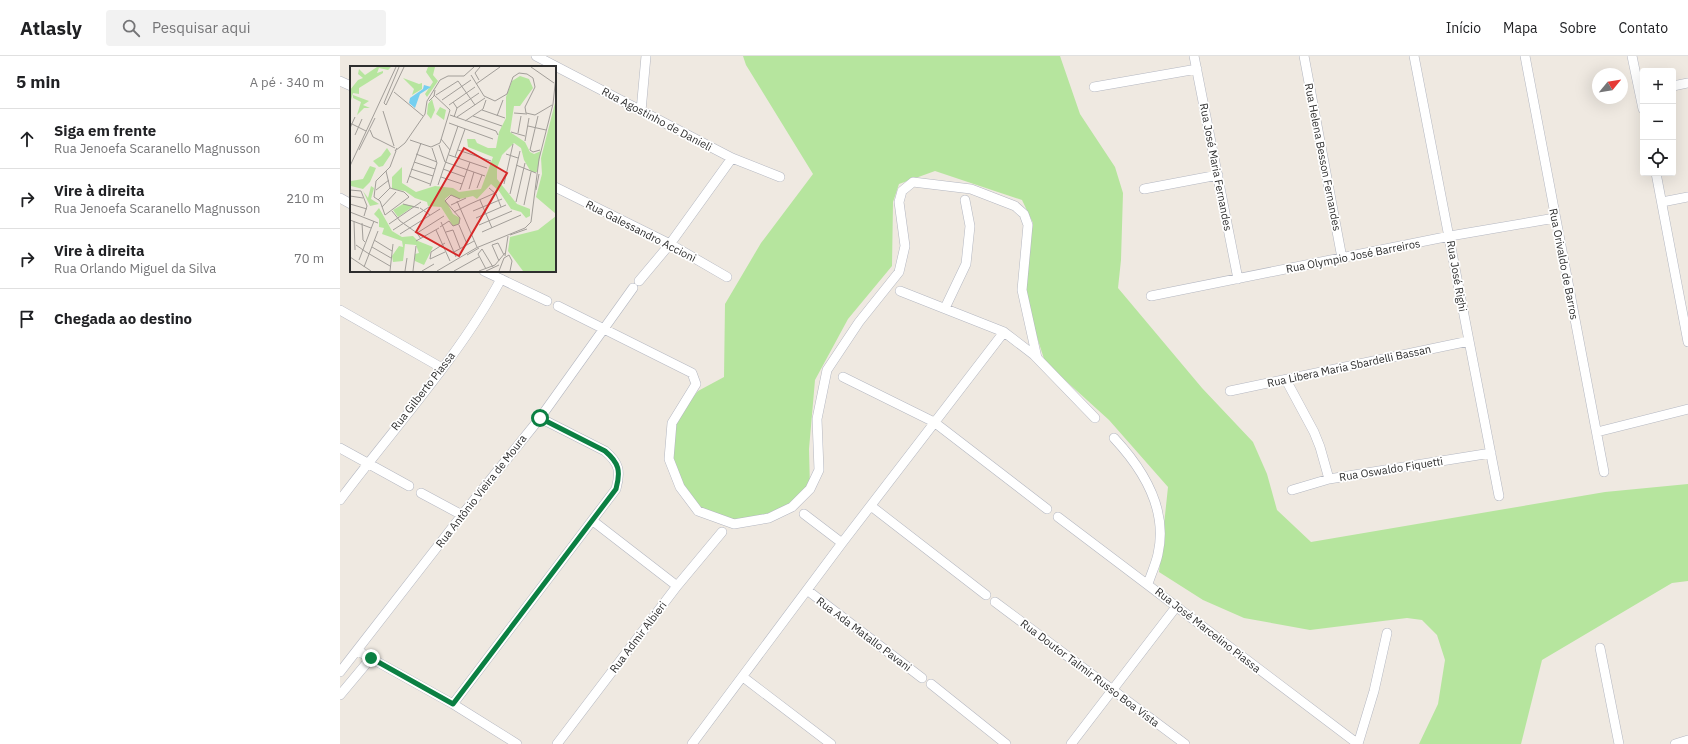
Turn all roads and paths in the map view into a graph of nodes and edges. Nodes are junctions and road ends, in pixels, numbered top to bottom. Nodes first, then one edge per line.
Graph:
1 (536, 56) edge
2 (646, 56) edge
3 (1194, 56) edge
4 (1304, 56) edge
5 (1414, 56) edge
6 (1525, 56) edge
7 (1632, 56) edge
8 (555, 66) edge
9 (556, 66) edge
10 (1197, 69) junction
11 (340, 81) edge
12 (1688, 83) edge
13 (1676, 85) edge
14 (350, 86) edge
15 (1094, 88) dead end
16 (1640, 88) edge
17 (641, 111) junction
18 (732, 158) junction
19 (1218, 175) junction
20 (1657, 176) edge
21 (780, 177) dead end
22 (556, 187) edge
23 (1144, 189) dead end
24 (340, 198) edge
25 (1688, 198) edge
26 (965, 200) dead end
27 (1662, 202) junction
28 (350, 203) edge
29 (1555, 218) junction
30 (1450, 236) junction
31 (670, 244) junction
32 (1342, 258) junction
33 (486, 272) edge
34 (727, 277) dead end
35 (501, 279) junction
36 (1238, 279) junction
37 (900, 291) dead end
38 (1151, 296) dead end
39 (547, 301) dead end
40 (1685, 305) edge
41 (558, 306) dead end
42 (945, 308) junction
43 (340, 310) edge
44 (603, 329) junction
45 (1004, 332) junction
46 (1469, 341) junction
47 (1688, 342) edge
48 (1037, 358) junction
49 (442, 368) junction
50 (842, 376) dead end
51 (1286, 380) junction
52 (1230, 391) dead end
53 (1688, 409) edge
54 (540, 418) junction
55 (1095, 418) dead end
56 (934, 422) junction
57 (1598, 432) junction
58 (1114, 438) dead end
59 (340, 448) edge
60 (1491, 453) junction
61 (368, 463) junction
62 (1604, 472) dead end
63 (1328, 479) junction
64 (409, 486) dead end
65 (1292, 490) dead end
66 (421, 493) dead end
67 (1499, 496) dead end
68 (340, 500) edge
69 (871, 506) junction
70 (1047, 509) dead end
71 (804, 514) dead end
72 (462, 515) junction
73 (1058, 517) dead end
74 (593, 521) junction
75 (722, 532) dead end
76 (842, 543) junction
77 (1148, 584) junction
78 (677, 586) junction
79 (807, 590) junction
80 (986, 595) dead end
81 (994, 602) dead end
82 (1176, 607) junction
83 (1387, 633) dead end
84 (1600, 648) dead end
85 (358, 651) junction
86 (371, 658) junction
87 (340, 672) edge
88 (743, 677) junction
89 (922, 678) dead end
90 (930, 684) dead end
91 (1112, 689) junction
92 (340, 695) edge
93 (453, 704) junction
94 (1688, 740) edge
95 (517, 744) edge
96 (557, 744) edge
97 (692, 744) edge
98 (831, 744) edge
99 (1006, 744) edge
100 (1071, 744) edge
101 (1185, 744) edge
102 (1358, 744) edge
103 (1619, 744) edge
104 (1675, 744) edge

1 - 8 street, Rua Agostinho de Danieli
2 - 17 street
3 - 10 street, Rua José Maria Fernandes
4 - 32 street, Rua Helena Besson Fernandes
5 - 30 street, Rua José Righi
6 - 29 street, Rua Orivaldo de Barros
7 - 16 street
9 - 17 street, Rua Agostinho de Danieli
10 - 15 street
10 - 19 street, Rua José Maria Fernandes
11 - 14 street
12 - 13 street
17 - 18 street, Rua Agostinho de Danieli
18 - 21 street, Rua Agostinho de Danieli
18 - 31 street, Rua Antônio Vieira de Moura
19 - 23 street
19 - 36 street, Rua José Maria Fernandes
20 - 27 street
22 - 31 street, Rua Galessandro Accioni
24 - 28 street
25 - 27 street
26 - 42 street
27 - 40 street
29 - 30 street, Rua Olympio José Barreiros
29 - 57 street, Rua Orivaldo de Barros
30 - 32 street, Rua Olympio José Barreiros
30 - 46 street, Rua José Righi
31 - 34 street, Rua Galessandro Accioni
31 - 44 street, Rua Antônio Vieira de Moura
32 - 36 street, Rua Olympio José Barreiros
33 - 35 street
35 - 39 street
35 - 49 street, Rua Gilberto Piassa
36 - 38 street, Rua Olympio José Barreiros
37 - 42 street
40 - 47 street
41 - 44 street
42 - 45 street
43 - 49 street
44 - 48 street
44 - 54 street, Rua Antônio Vieira de Moura
45 - 48 street
45 - 56 street
46 - 51 street, Rua Libera Maria Sbardelli Bassan
46 - 60 street, Rua José Righi
48 - 55 street
49 - 61 street, Rua Gilberto Piassa
50 - 56 street
51 - 52 street, Rua Libera Maria Sbardelli Bassan
51 - 63 street
53 - 57 street
54 - 72 street, Rua Antônio Vieira de Moura
54 - 74 street
56 - 69 street
56 - 70 street
57 - 62 street, Rua Orivaldo de Barros
58 - 77 street
59 - 61 street
60 - 63 street, Rua Oswaldo Fiquetti
60 - 67 street, Rua José Righi
61 - 64 street
61 - 68 street, Rua Gilberto Piassa
63 - 65 street, Rua Oswaldo Fiquetti
66 - 72 street
69 - 76 street
69 - 80 street
71 - 76 street
72 - 85 street, Rua Antônio Vieira de Moura
73 - 77 street, Rua José Marcelino Piassa
74 - 78 street
74 - 93 street
75 - 78 street, Rua Admir Albieri
76 - 79 street
77 - 82 street, Rua José Marcelino Piassa
78 - 96 street, Rua Admir Albieri
79 - 88 street
79 - 89 street, Rua Ada Matallo Pavani
81 - 91 street, Rua Doutor Talmir Russo Boa Vista
82 - 91 street
82 - 102 street, Rua José Marcelino Piassa
83 - 102 street
84 - 103 street
85 - 86 street
85 - 87 street, Rua Antônio Vieira de Moura
86 - 92 street
86 - 93 street
88 - 97 street
88 - 98 street
90 - 99 street
91 - 100 street
91 - 101 street, Rua Doutor Talmir Russo Boa Vista
93 - 95 street
94 - 104 street

